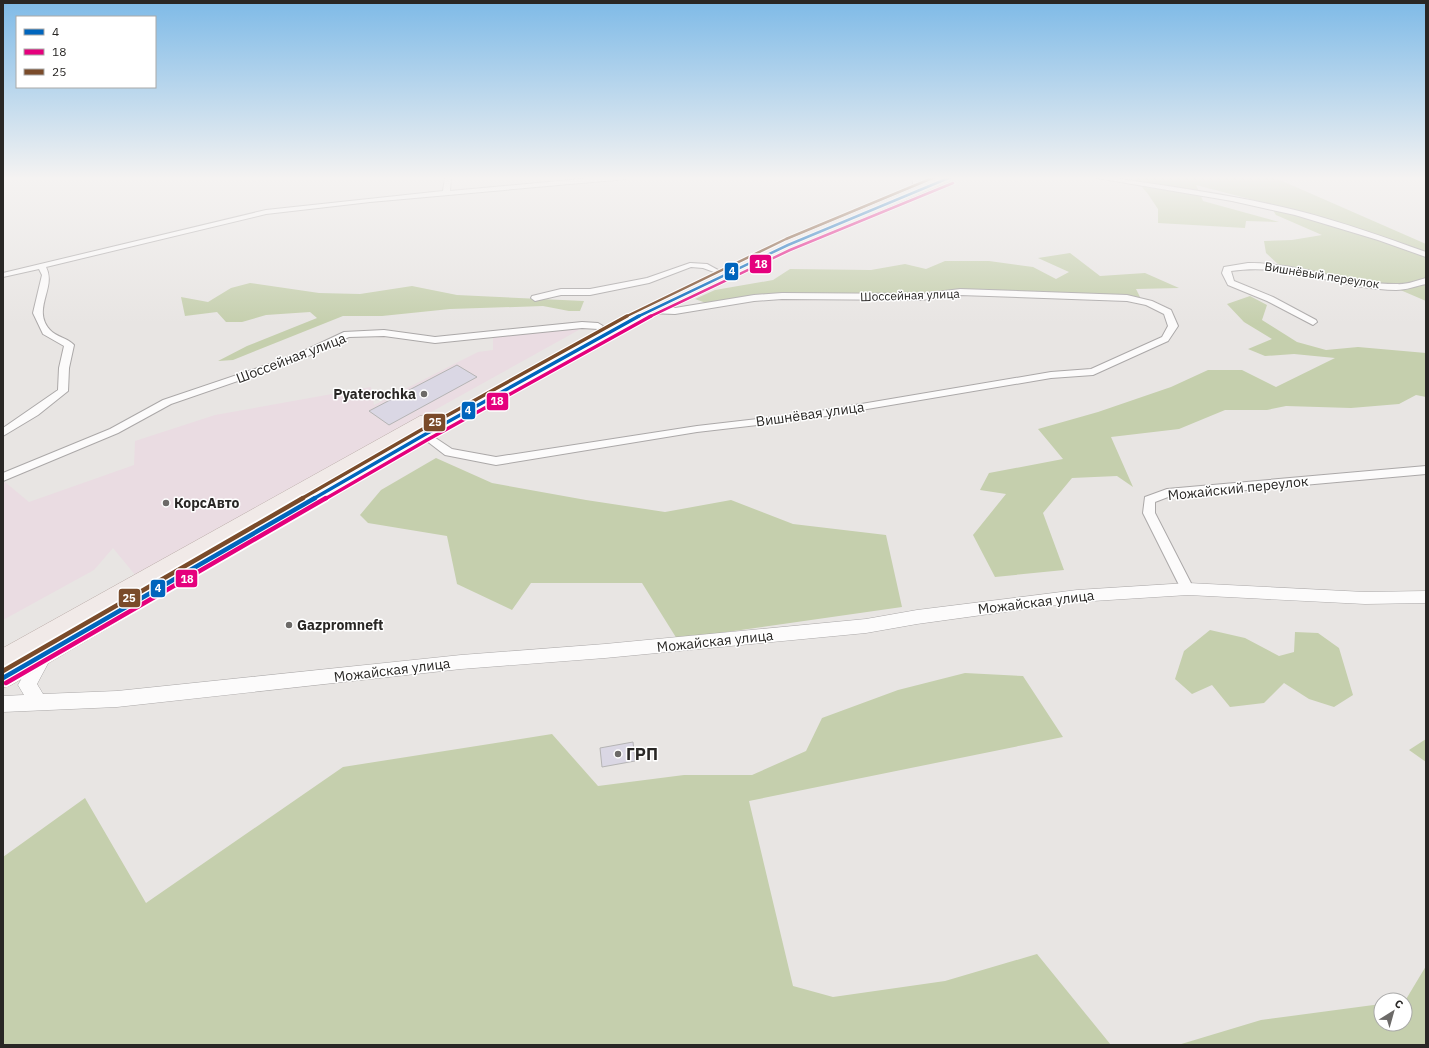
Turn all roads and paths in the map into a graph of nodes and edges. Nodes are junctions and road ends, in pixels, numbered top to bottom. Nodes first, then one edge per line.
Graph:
1 (207, 226) edge
2 (812, 226) edge
3 (834, 226) edge
4 (1340, 226) edge
5 (1426, 255) edge
6 (41, 265) junction
7 (714, 270) junction
8 (3, 275) edge
9 (1426, 281) edge
10 (536, 298) dead end
11 (650, 310) junction
12 (1168, 312) joint
13 (1313, 322) dead end
14 (598, 326) junction
15 (3, 433) edge
16 (424, 435) junction
17 (1426, 470) edge
18 (3, 477) edge
19 (1188, 589) junction
20 (1426, 597) edge
21 (44, 654) junction
22 (3, 659) edge
23 (3, 678) edge
24 (39, 703) junction
25 (3, 704) edge

1 - 6 street
2 - 7 main road
3 - 11 main road
4 - 5 street
6 - 8 street
6 - 15 street
7 - 10 street
7 - 14 main road
9 - 13 street, Вишнёвый переулок
11 - 12 street, Шоссейная улица
11 - 16 main road
12 - 16 street, Вишнёвая улица
14 - 18 street, Шоссейная улица
14 - 22 main road
16 - 21 main road
17 - 19 street, Можайский переулок
19 - 20 street, Можайская улица
19 - 24 street, Можайская улица
21 - 23 main road
21 - 24 street
24 - 25 street, Можайская улица

